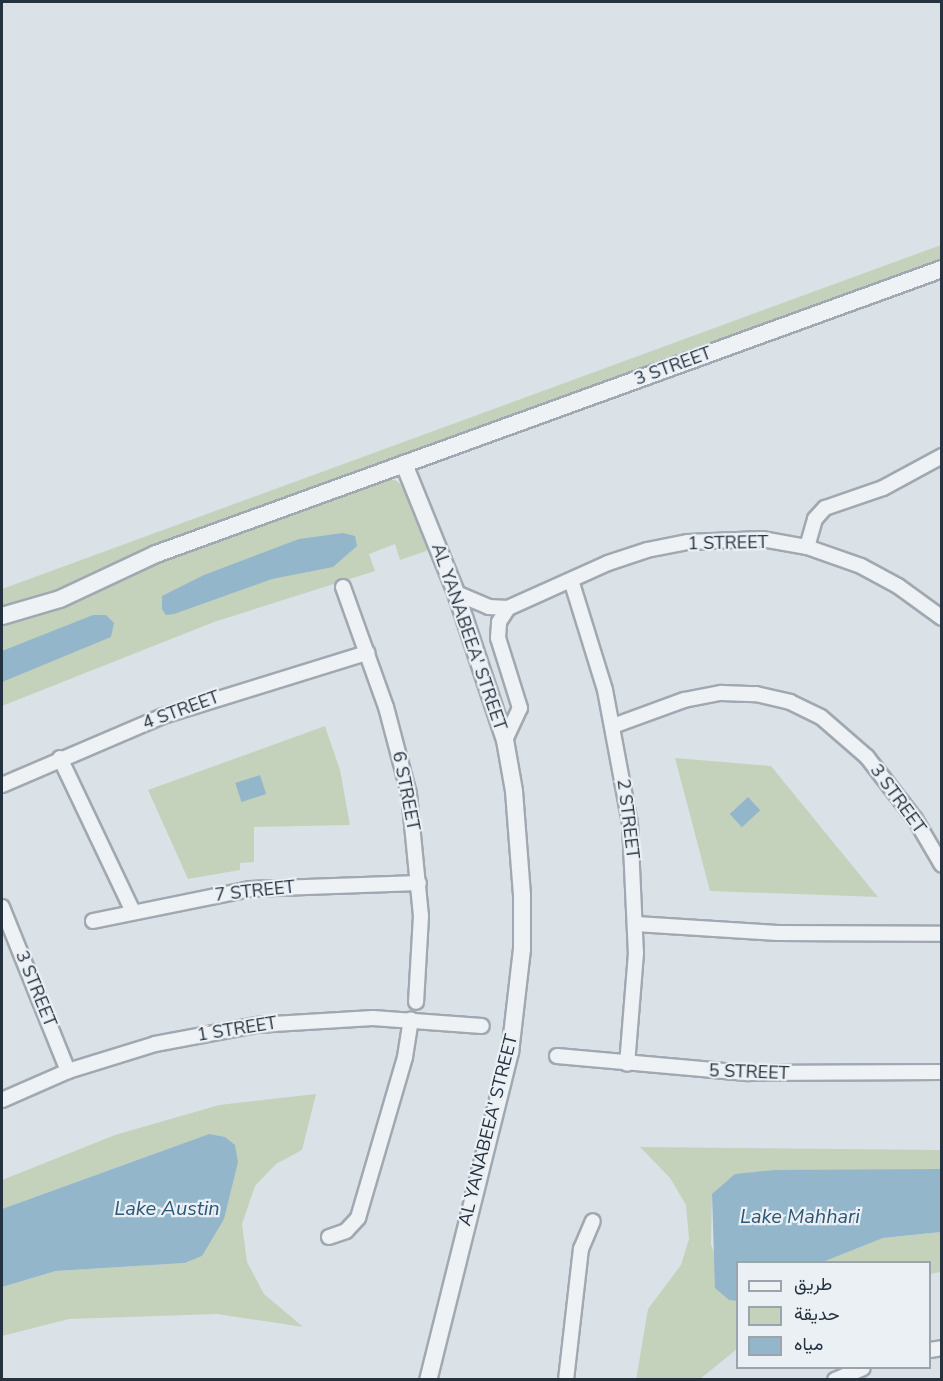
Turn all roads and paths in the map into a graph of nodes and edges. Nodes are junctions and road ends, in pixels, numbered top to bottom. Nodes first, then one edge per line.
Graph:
1 (942, 269) edge
2 (942, 456) edge
3 (404, 464) junction
4 (807, 547) junction
5 (571, 580) junction
6 (343, 588) dead end
7 (456, 593) junction
8 (508, 608) junction
9 (2, 616) edge
10 (942, 618) edge
11 (367, 653) junction
12 (613, 726) junction
13 (505, 740) junction
14 (60, 758) junction
15 (2, 785) edge
16 (942, 865) edge
17 (419, 884) junction
18 (2, 907) edge
19 (133, 912) junction
20 (93, 921) dead end
21 (636, 924) junction
22 (942, 934) edge
23 (416, 1002) dead end
24 (411, 1019) junction
25 (482, 1026) dead end
26 (557, 1056) dead end
27 (627, 1064) junction
28 (68, 1071) junction
29 (942, 1072) edge
30 (2, 1100) edge
31 (593, 1221) dead end
32 (329, 1237) dead end
33 (861, 1369) edge
34 (428, 1380) edge
35 (566, 1380) edge
36 (835, 1380) edge

1 - 3 street, 3 STREET
2 - 4 street
3 - 7 street, AL YANABEEA' STREET
3 - 9 street, 3 STREET
4 - 5 street, 1 STREET
4 - 10 street, 1 STREET
5 - 8 street, 1 STREET
5 - 12 street, 2 STREET
6 - 11 street, 6 STREET
7 - 8 street
7 - 13 street, AL YANABEEA' STREET
8 - 13 street
11 - 14 street, 4 STREET
11 - 17 street, 6 STREET
12 - 16 street, 3 STREET
12 - 21 street, 2 STREET
13 - 34 street, AL YANABEEA' STREET
14 - 15 street, 4 STREET
14 - 19 street
17 - 19 street, 7 STREET
17 - 23 street, 6 STREET
18 - 28 street, 3 STREET
19 - 20 street, 7 STREET
21 - 22 street
21 - 27 street, 2 STREET
24 - 25 street, 1 STREET
24 - 28 street, 1 STREET
24 - 32 street
26 - 27 street, 5 STREET
27 - 29 street, 5 STREET
28 - 30 street, 1 STREET
31 - 35 street
33 - 36 street

